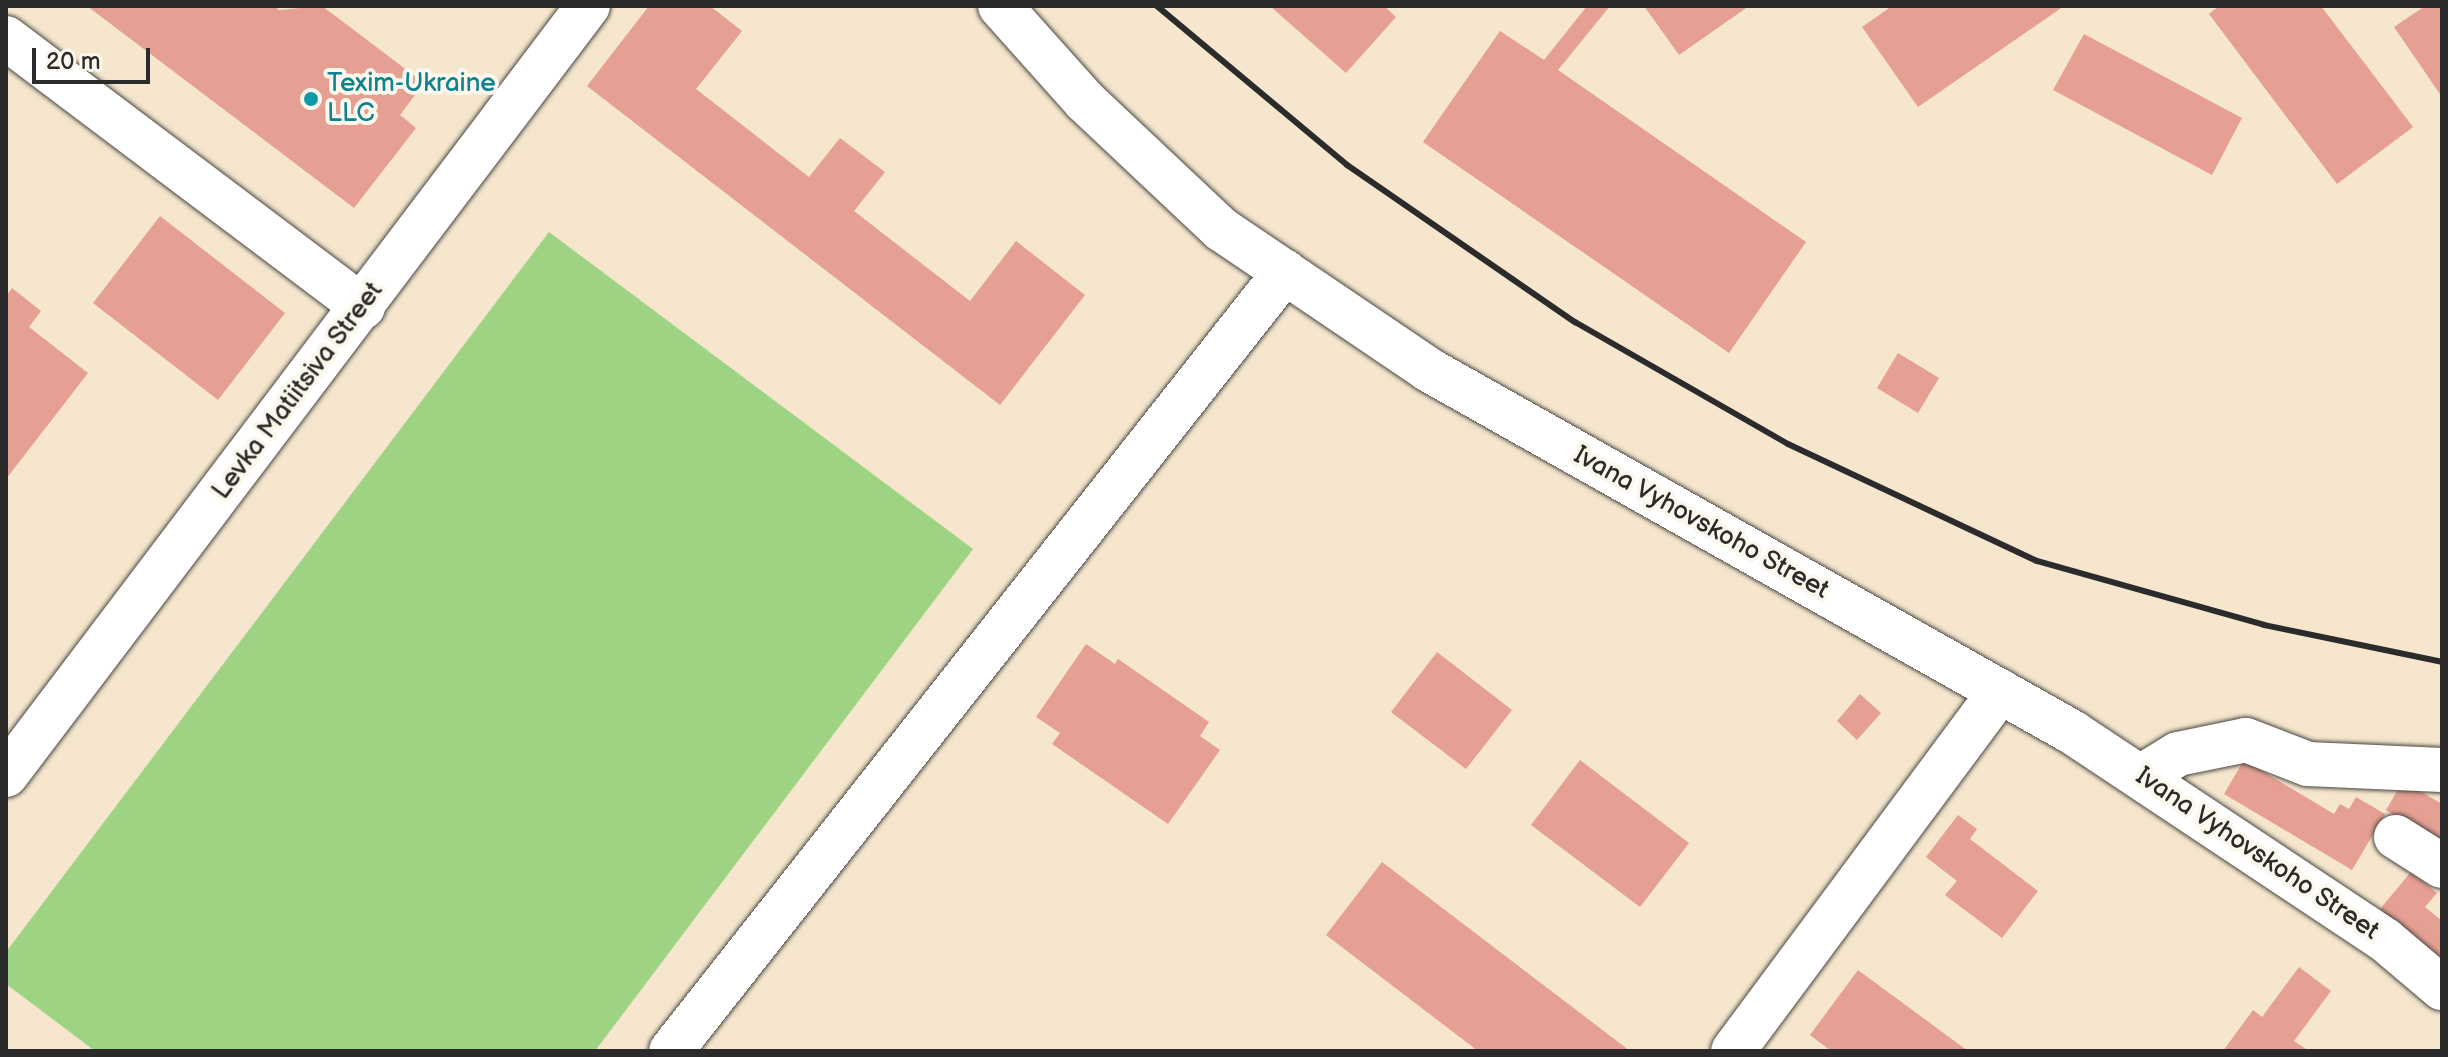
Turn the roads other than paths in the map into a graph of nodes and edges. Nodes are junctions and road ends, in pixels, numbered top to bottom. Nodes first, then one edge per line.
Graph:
1 (588, 6) edge
2 (1000, 6) edge
3 (6, 38) edge
4 (1285, 272) junction
5 (363, 307) junction
6 (2000, 691) junction
7 (2442, 770) edge
8 (6, 775) edge
9 (2142, 776) junction
10 (2396, 837) dead end
11 (2442, 866) edge
12 (2442, 988) edge
13 (671, 1051) edge
14 (1733, 1051) edge

1 - 5 street, Levka Matiitsiva Street
2 - 4 street, Ivana Vyhovskoho Street
3 - 5 street
4 - 6 street, Ivana Vyhovskoho Street
4 - 13 street
5 - 8 street, Levka Matiitsiva Street
6 - 9 street, Ivana Vyhovskoho Street
6 - 14 street
7 - 9 street
9 - 12 street, Ivana Vyhovskoho Street
10 - 11 street

